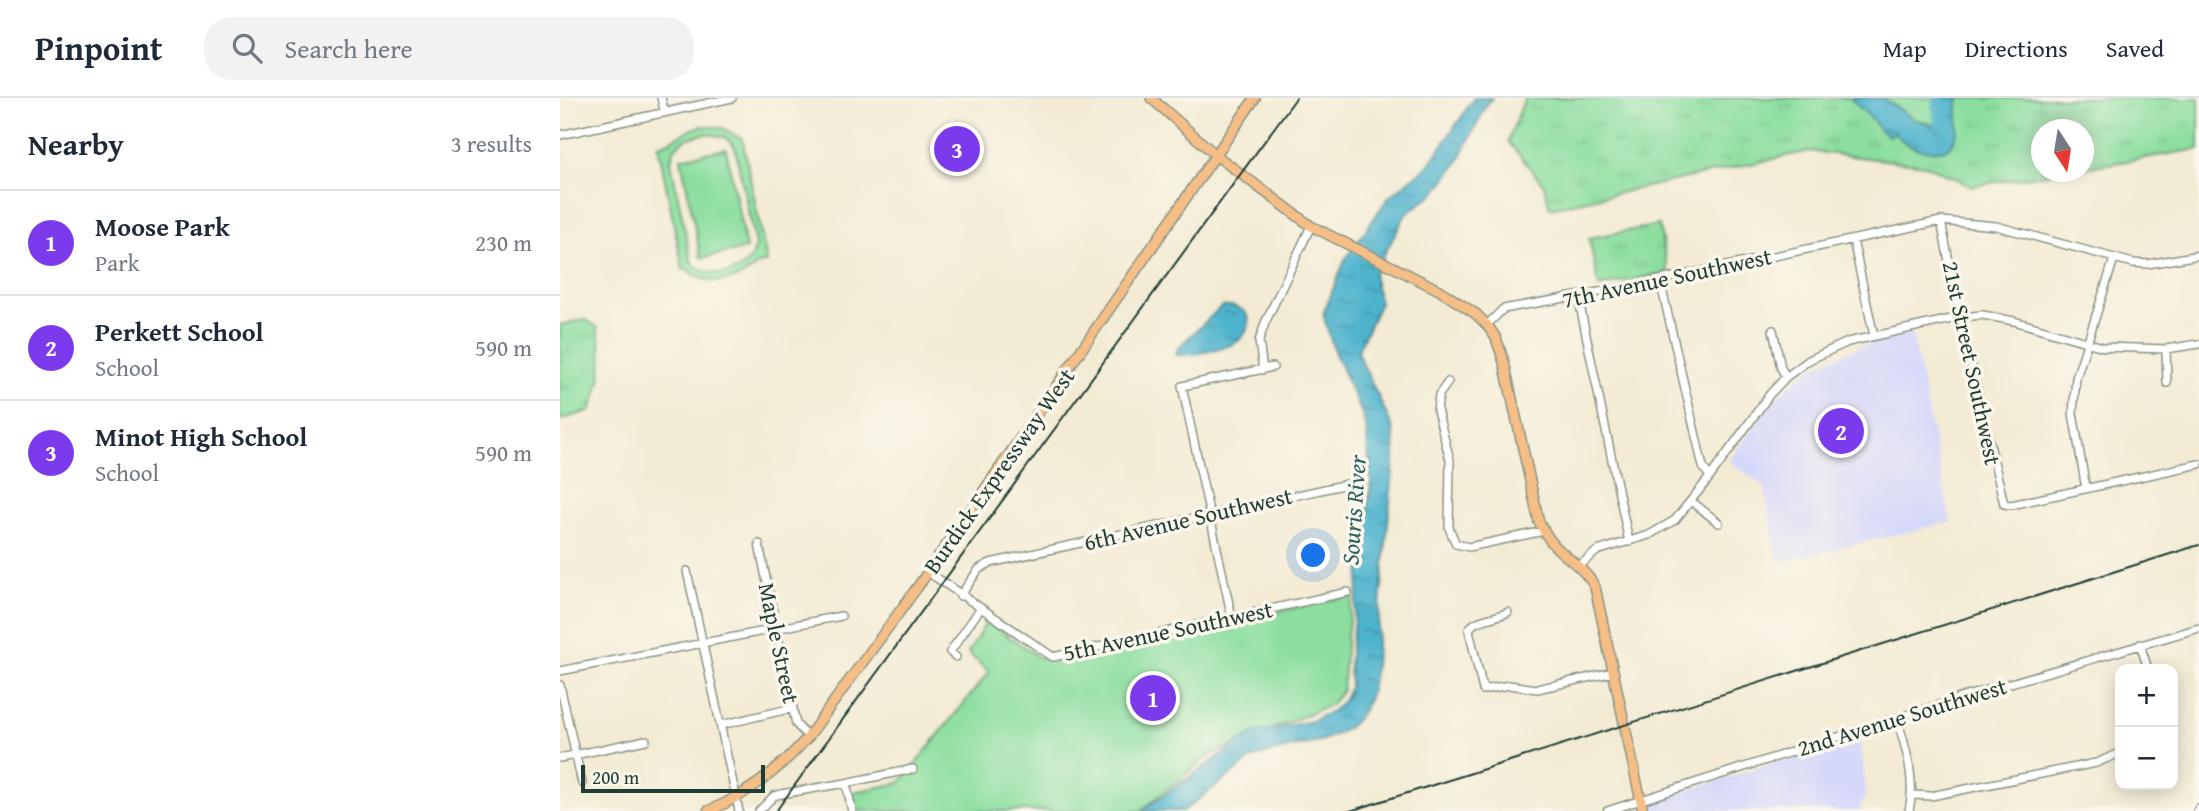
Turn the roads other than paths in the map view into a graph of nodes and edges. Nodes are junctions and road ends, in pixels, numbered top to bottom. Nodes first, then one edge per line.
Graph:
1 (662, 98) edge
2 (732, 98) edge
3 (1151, 98) edge
4 (1255, 98) edge
5 (664, 113) junction
6 (560, 135) edge
7 (1217, 156) junction
8 (1941, 221) junction
9 (1311, 226) junction
10 (1853, 240) junction
11 (2199, 255) edge
12 (2114, 259) junction
13 (1660, 280) junction
14 (1578, 296) junction
15 (1960, 317) junction
16 (1487, 325) junction
17 (1773, 330) dead end
18 (1874, 335) junction
19 (2087, 343) junction
20 (2199, 344) edge
21 (2166, 349) junction
22 (1273, 367) dead end
23 (1263, 370) junction
24 (1786, 377) junction
25 (1448, 382) dead end
26 (2167, 383) dead end
27 (2199, 464) edge
28 (1710, 477) junction
29 (1361, 481) dead end
30 (2086, 489) junction
31 (1691, 501) junction
32 (1210, 515) junction
33 (1719, 523) dead end
34 (1544, 531) junction
35 (1629, 542) junction
36 (759, 544) dead end
37 (1578, 566) junction
38 (687, 571) dead end
39 (928, 572) junction
40 (1348, 592) dead end
41 (960, 596) junction
42 (980, 609) junction
43 (1507, 612) dead end
44 (841, 616) dead end
45 (1232, 618) junction
46 (2199, 628) edge
47 (777, 629) junction
48 (703, 643) junction
49 (2140, 643) junction
50 (956, 657) dead end
51 (2146, 664) edge
52 (560, 671) edge
53 (1614, 672) junction
54 (560, 685) edge
55 (793, 708) junction
56 (1897, 718) junction
57 (721, 725) junction
58 (808, 737) junction
59 (646, 740) dead end
60 (575, 755) junction
61 (2115, 755) edge
62 (560, 758) edge
63 (913, 769) dead end
64 (582, 783) dead end
65 (846, 783) junction
66 (1913, 794) junction
67 (736, 798) junction
68 (1641, 800) junction
69 (708, 811) edge
70 (739, 811) edge
71 (759, 811) edge
72 (765, 811) edge
73 (852, 811) edge
74 (1607, 811) edge
75 (1643, 811) edge
76 (1909, 811) edge

1 - 5 street
2 - 5 street
3 - 7 main road
4 - 7 main road, Burdick Expressway West
5 - 6 street
7 - 9 main road
7 - 39 main road, Burdick Expressway West
8 - 10 street, 7th Avenue Southwest
8 - 12 street, 7th Avenue Southwest
8 - 15 street, 21st Street Southwest
9 - 16 main road
9 - 23 street
10 - 13 street, 7th Avenue Southwest
10 - 18 street
11 - 12 street, 7th Avenue Southwest
12 - 19 street
13 - 14 street, 7th Avenue Southwest
13 - 28 street
14 - 16 street, 7th Avenue Southwest
14 - 35 street
15 - 18 street
15 - 19 street
15 - 30 street, 21st Street Southwest
16 - 34 main road
17 - 24 street
18 - 24 street
19 - 21 street
19 - 30 street
20 - 21 street
21 - 26 street
22 - 23 street
23 - 32 street
24 - 28 street
25 - 34 street
27 - 30 street
28 - 31 street
29 - 32 street, 6th Avenue Southwest
31 - 33 street
31 - 35 street
32 - 41 street, 6th Avenue Southwest
32 - 45 street
34 - 37 main road
35 - 37 street
36 - 47 street, Maple Street
37 - 53 main road
38 - 48 street
39 - 41 street, 5th Avenue Southwest
39 - 58 main road, Burdick Expressway West
40 - 45 street, 5th Avenue Southwest
41 - 42 street, 5th Avenue Southwest
42 - 45 street, 5th Avenue Southwest
42 - 50 street
43 - 53 street
44 - 47 street
46 - 49 street, 2nd Avenue Southwest
47 - 48 street
47 - 55 street, Maple Street
48 - 52 street
48 - 57 street
49 - 51 street
49 - 56 street, 2nd Avenue Southwest
53 - 68 main road
54 - 60 street
55 - 57 street
55 - 58 street, Maple Street
56 - 66 street
56 - 68 street, 2nd Avenue Southwest
57 - 67 street
58 - 67 main road, Burdick Expressway West
59 - 60 street
60 - 62 street
60 - 64 street
61 - 66 street
63 - 65 street
65 - 71 street
65 - 72 street
65 - 73 street
66 - 76 street
67 - 69 main road, Burdick Expressway West
67 - 70 street
68 - 74 street, 2nd Avenue Southwest
68 - 75 main road

